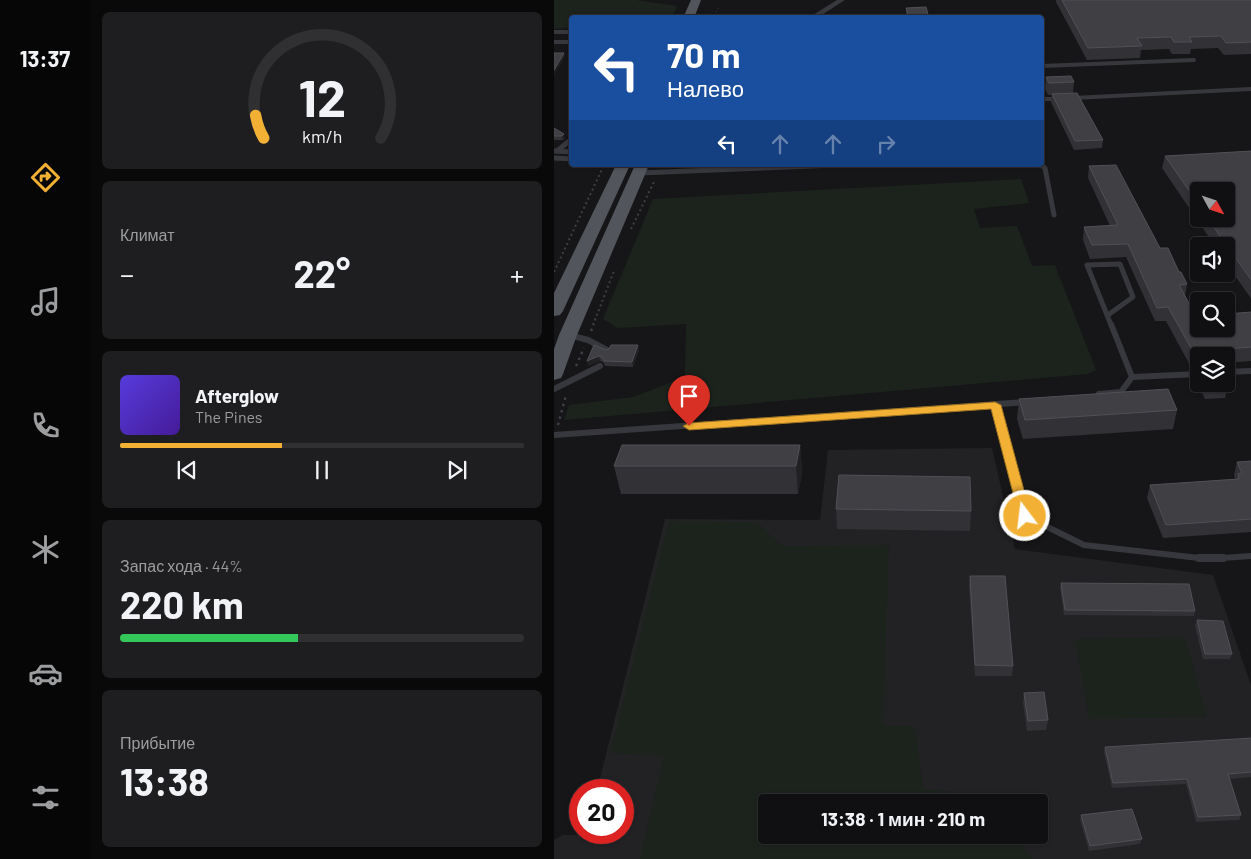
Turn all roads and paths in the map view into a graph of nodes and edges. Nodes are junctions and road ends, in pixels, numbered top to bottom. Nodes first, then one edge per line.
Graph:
1 (696, 0) edge
2 (708, 0) edge
3 (842, 0) edge
4 (719, 7) dead end
5 (689, 15) edge
6 (708, 15) edge
7 (816, 15) edge
8 (554, 32) edge
9 (569, 32) edge
10 (554, 42) edge
11 (569, 42) edge
12 (1194, 60) dead end
13 (1044, 66) edge
14 (1251, 89) edge
15 (1069, 98) edge
16 (1044, 99) edge
17 (1060, 99) edge
18 (569, 140) edge
19 (556, 151) edge
20 (569, 152) edge
21 (554, 158) edge
22 (569, 158) edge
23 (603, 167) edge
24 (622, 167) edge
25 (787, 167) edge
26 (1044, 167) edge
27 (641, 169) edge
28 (658, 172) junction
29 (1054, 215) dead end
30 (631, 230) dead end
31 (609, 243) junction
32 (584, 247) junction
33 (616, 265) dead end
34 (554, 272) edge
35 (566, 287) junction
36 (590, 287) junction
37 (554, 311) edge
38 (1108, 315) junction
39 (568, 334) junction
40 (588, 340) junction
41 (607, 350) edge
42 (600, 366) dead end
43 (1251, 371) edge
44 (1235, 372) edge
45 (554, 374) edge
46 (1190, 374) edge
47 (1132, 377) junction
48 (570, 382) junction
49 (554, 389) edge
50 (1092, 395) edge
51 (1034, 401) edge
52 (995, 405) junction
53 (554, 435) edge
54 (1251, 556) edge

1 - 5 main road
2 - 6 main road
3 - 7 street
4 - 6 path
8 - 9 lane
10 - 11 lane
12 - 13 lane
14 - 15 lane
16 - 17 lane
18 - 19 lane
19 - 20 lane
21 - 22 lane
23 - 34 path
24 - 32 main road
25 - 28 lane
26 - 29 lane
27 - 28 lane
27 - 31 main road
28 - 30 path
31 - 32 main road
31 - 36 main road
32 - 35 main road
33 - 40 path
35 - 36 main road
35 - 37 main road
36 - 39 main road
38 - 38 lane
38 - 47 lane
39 - 40 lane
39 - 45 main road
40 - 41 lane
40 - 48 path
42 - 48 lane
43 - 44 lane
46 - 47 lane
47 - 50 lane
48 - 49 lane
48 - 53 path
51 - 52 lane
52 - 53 lane
52 - 54 lane

